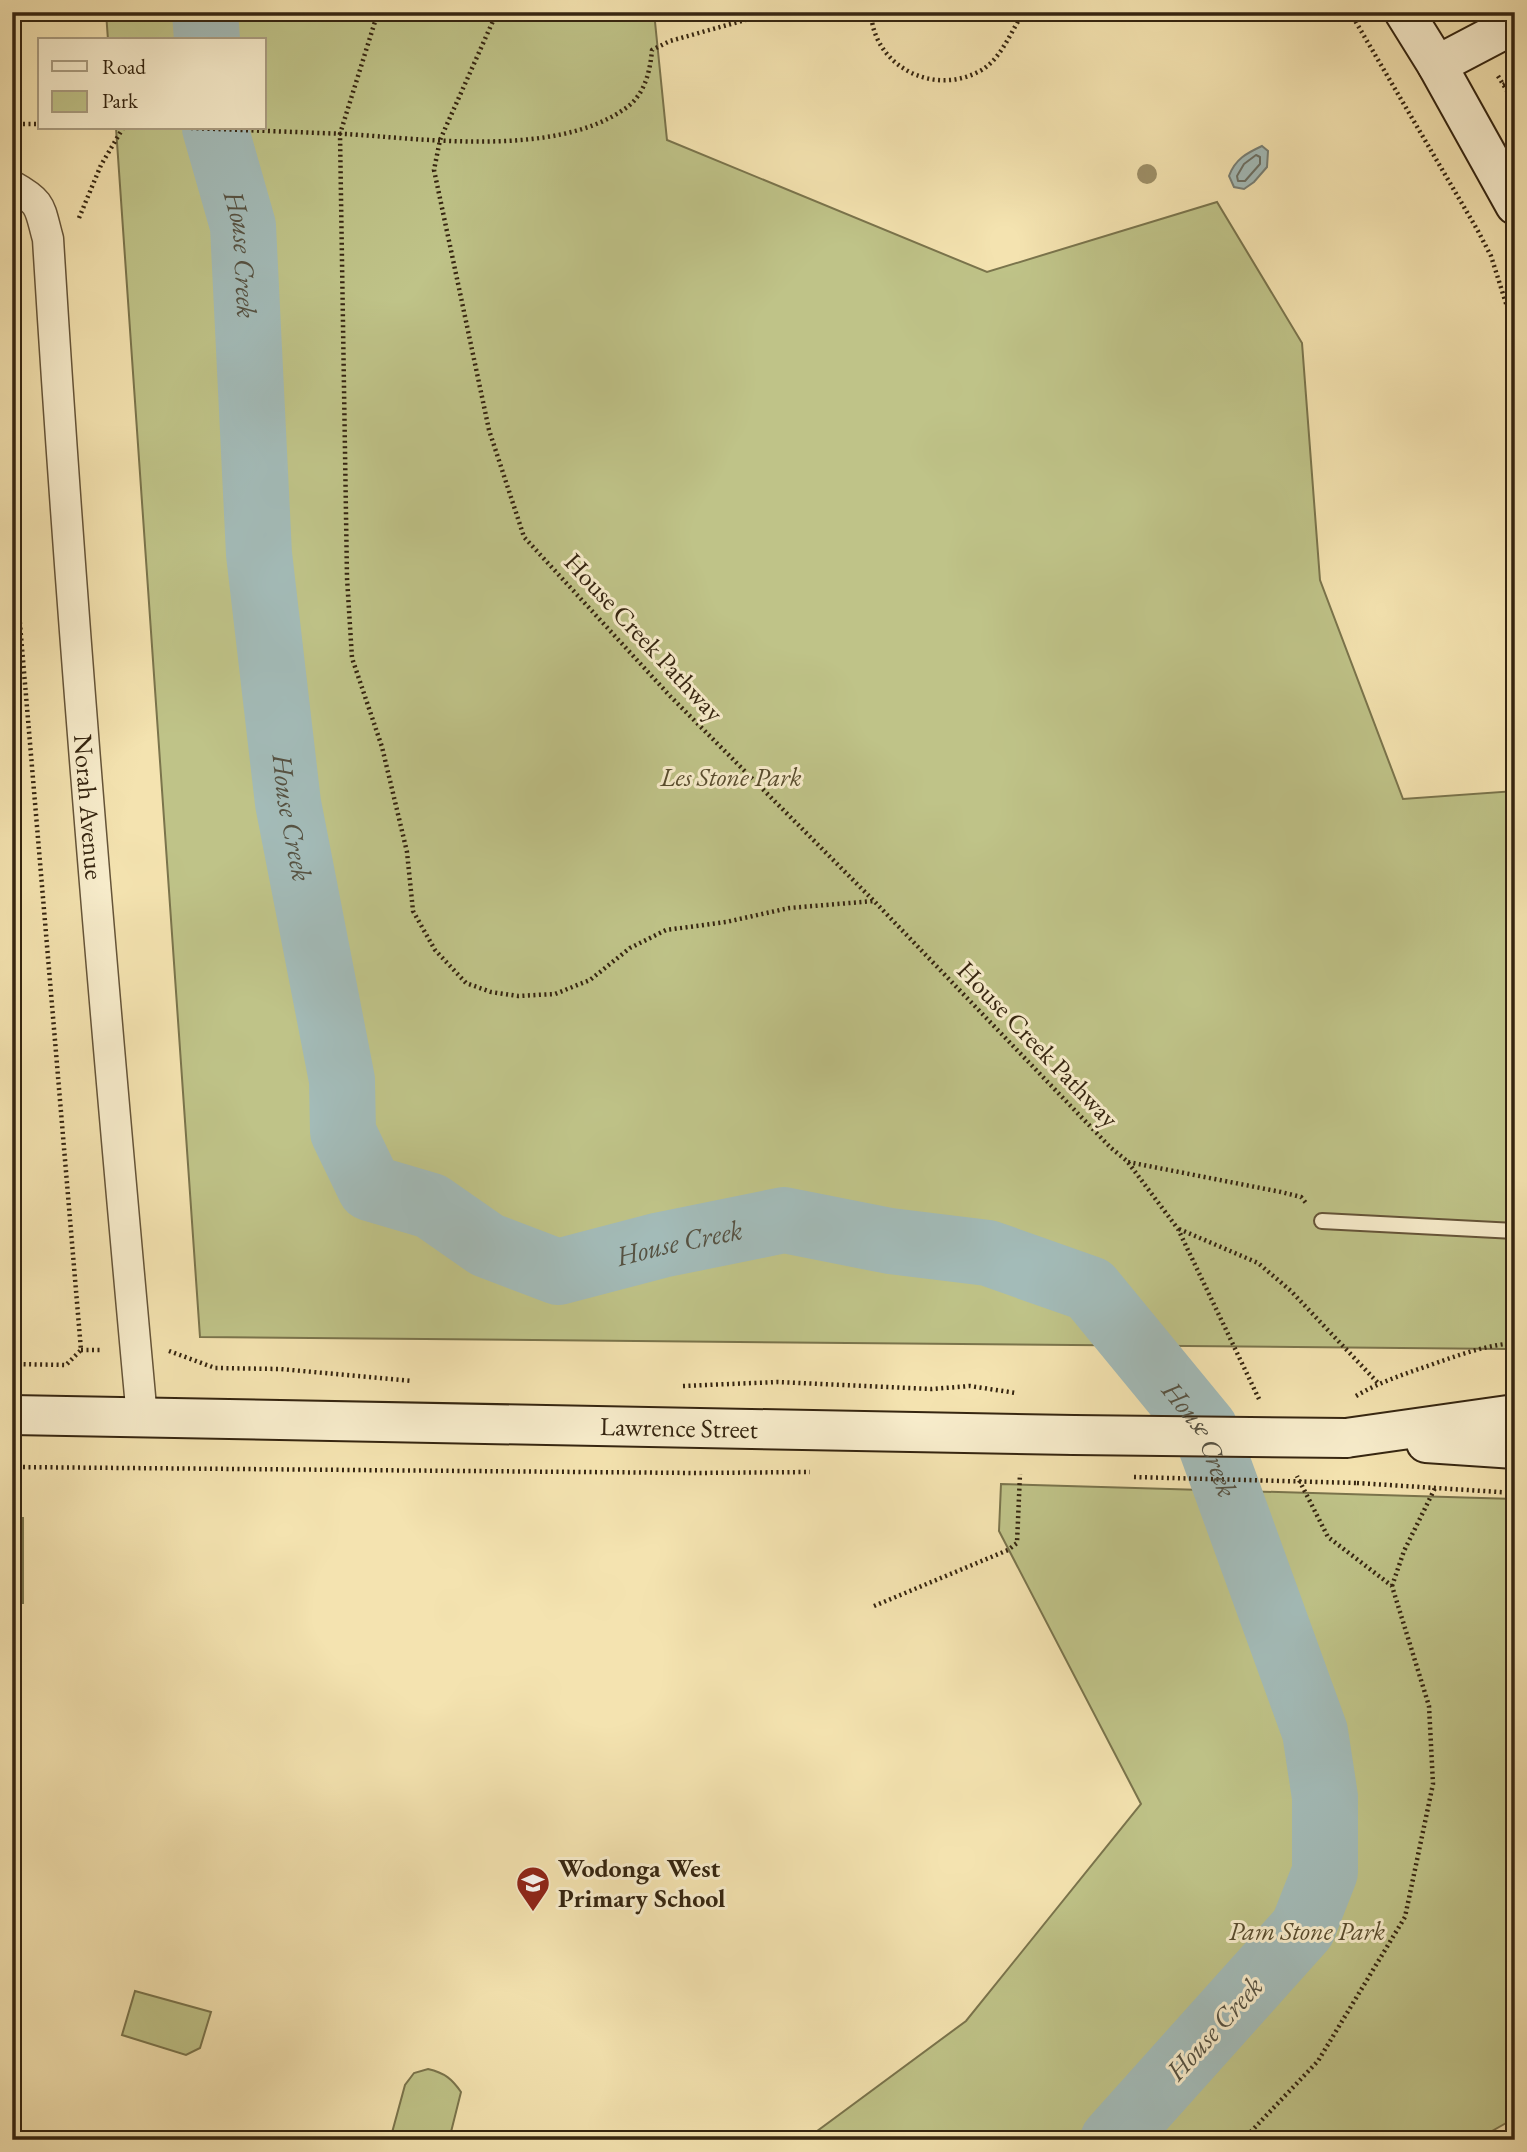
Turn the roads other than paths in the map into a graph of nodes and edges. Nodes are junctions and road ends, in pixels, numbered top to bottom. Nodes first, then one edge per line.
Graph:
1 (1404, 12) edge
2 (1515, 24) edge
3 (1437, 65) junction
4 (23, 192) edge
5 (1515, 205) edge
6 (1322, 1221) road end
7 (1515, 1231) edge
8 (1515, 1413) edge
9 (12, 1415) edge
10 (142, 1418) junction
11 (1346, 1419) junction
12 (1515, 1449) edge

1 - 3 main road
2 - 3 main road
3 - 5 main road
4 - 10 street, Norah Avenue
6 - 7 lane
8 - 11 main road, Lawrence Street
9 - 10 main road, Lawrence Street
10 - 11 main road, Lawrence Street, bridge
11 - 12 main road, Lawrence Street

